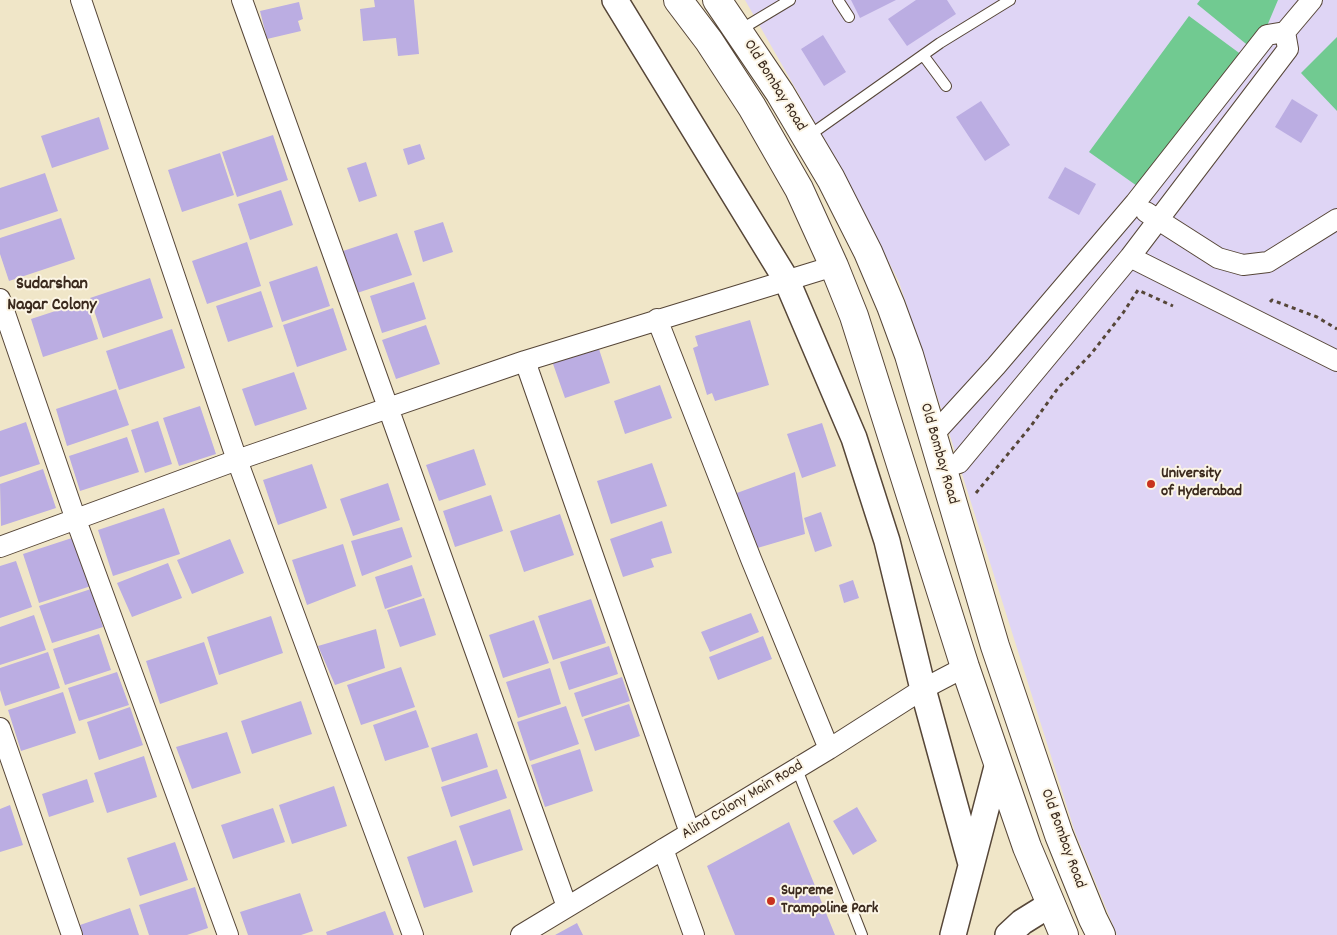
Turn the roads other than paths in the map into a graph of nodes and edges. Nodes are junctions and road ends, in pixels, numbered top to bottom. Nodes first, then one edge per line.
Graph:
1 (81, 0) edge
2 (242, 0) edge
3 (615, 0) edge
4 (678, 0) edge
5 (717, 0) edge
6 (790, 0) edge
7 (838, 0) edge
8 (1010, 0) edge
9 (1312, 0) edge
10 (849, 17) dead end
11 (739, 31) junction
12 (1285, 32) junction
13 (923, 55) junction
14 (946, 86) dead end
15 (806, 137) junction
16 (1135, 204) junction
17 (1337, 219) edge
18 (1157, 220) junction
19 (1130, 257) junction
20 (834, 266) junction
21 (787, 281) junction
22 (0, 299) edge
23 (657, 320) junction
24 (525, 361) junction
25 (1337, 361) edge
26 (388, 408) junction
27 (933, 435) junction
28 (237, 460) junction
29 (943, 468) junction
30 (76, 520) junction
31 (0, 547) edge
32 (965, 667) junction
33 (923, 689) junction
34 (0, 728) edge
35 (830, 749) junction
36 (998, 763) junction
37 (797, 769) junction
38 (690, 833) junction
39 (663, 849) junction
40 (972, 864) junction
41 (1051, 904) junction
42 (567, 907) junction
43 (72, 935) edge
44 (228, 935) edge
45 (413, 935) edge
46 (521, 935) edge
47 (694, 935) edge
48 (862, 935) edge
49 (953, 935) edge
50 (1008, 935) edge
51 (1064, 935) edge
52 (1101, 935) edge

1 - 28 street
2 - 26 street
3 - 21 street
4 - 20 main road, Old Bombay Road
5 - 11 main road, Old Bombay Road
6 - 11 lane
7 - 10 lane
8 - 13 lane
9 - 12 street
11 - 15 main road, Old Bombay Road
12 - 16 street
12 - 18 street
13 - 14 lane
13 - 15 lane
15 - 27 main road, Old Bombay Road
16 - 18 street
16 - 27 street
17 - 18 street
18 - 19 street
19 - 25 street
19 - 29 street
20 - 21 street
20 - 32 main road, Old Bombay Road
21 - 23 street
21 - 33 street
22 - 30 street
23 - 24 street
23 - 35 street
24 - 26 street
24 - 38 street
26 - 28 street
26 - 42 street
27 - 29 main road, Old Bombay Road
28 - 30 street
28 - 45 street
29 - 52 main road, Old Bombay Road
30 - 31 street
30 - 44 street
32 - 33 street, Alind Colony Main Road
32 - 36 main road, Old Bombay Road
33 - 35 street, Alind Colony Main Road
33 - 40 street
34 - 43 street
35 - 37 street, Alind Colony Main Road
36 - 40 street
36 - 41 main road, Old Bombay Road
37 - 38 street, Alind Colony Main Road
37 - 48 lane
38 - 39 street, Alind Colony Main Road
39 - 42 street, Alind Colony Main Road
39 - 47 street
40 - 49 street
41 - 50 street
41 - 51 main road, Old Bombay Road
42 - 46 street, Alind Colony Main Road

